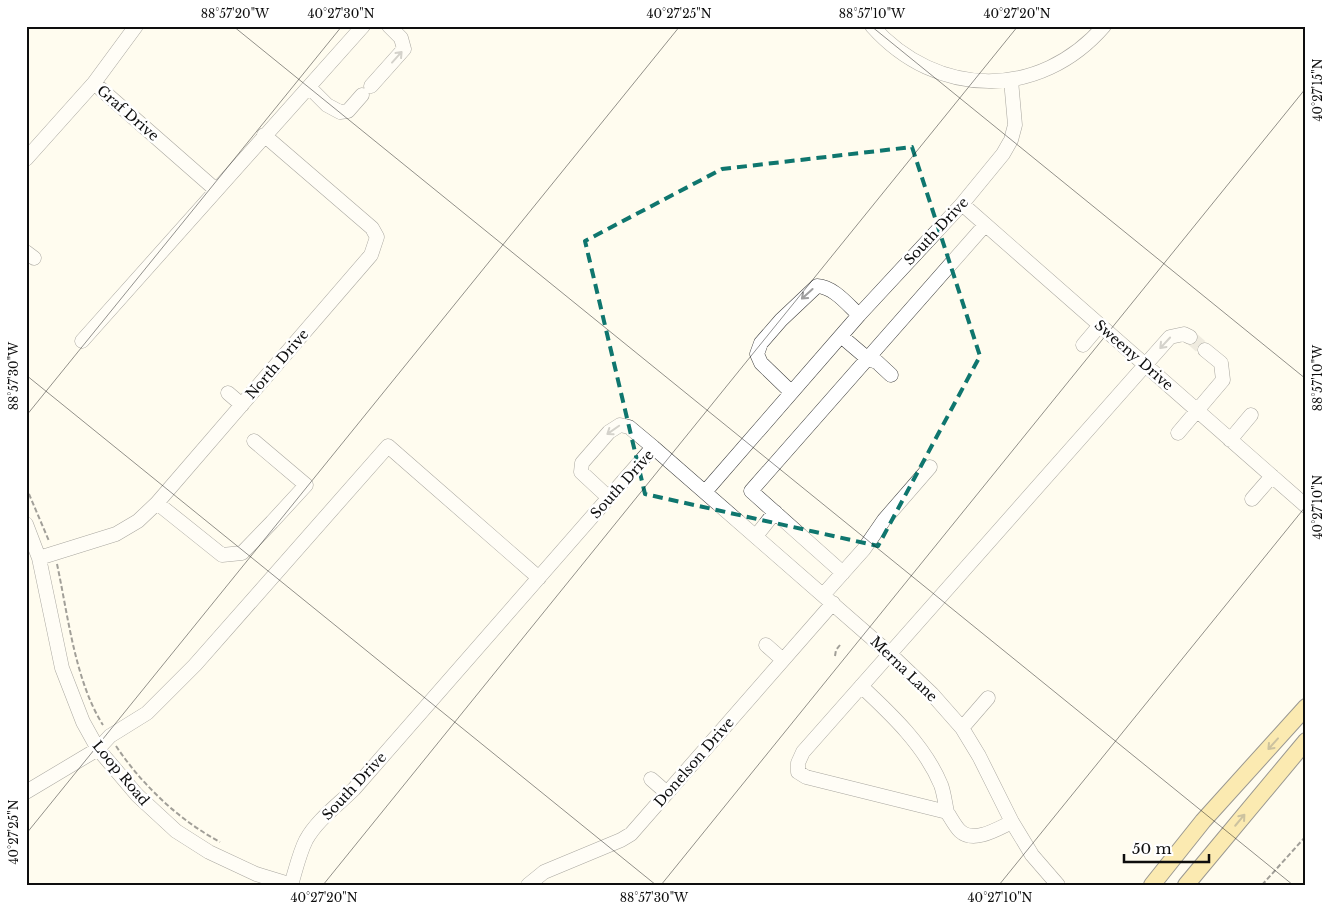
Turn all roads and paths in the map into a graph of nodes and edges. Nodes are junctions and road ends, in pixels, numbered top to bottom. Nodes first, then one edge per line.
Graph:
1 (136, 26) edge
2 (363, 26) edge
3 (389, 26) edge
4 (872, 26) edge
5 (1104, 26) edge
6 (1011, 80) junction
7 (94, 83) junction
8 (310, 88) junction
9 (264, 135) junction
10 (26, 159) edge
11 (216, 190) junction
12 (962, 204) junction
13 (985, 224) junction
14 (859, 315) junction
15 (1100, 325) junction
16 (841, 336) junction
17 (1190, 337) dead end
18 (82, 341) dead end
19 (1083, 345) dead end
20 (1205, 350) tunnel mouth
21 (868, 358) junction
22 (1146, 365) junction
23 (888, 378) dead end
24 (792, 392) junction
25 (228, 393) dead end
26 (242, 405) junction
27 (1197, 410) junction
28 (1251, 415) dead end
29 (1178, 434) dead end
30 (1230, 440) junction
31 (254, 441) dead end
32 (653, 446) junction
33 (930, 468) dead end
34 (1272, 476) junction
35 (26, 487) edge
36 (705, 492) junction
37 (1303, 497) edge
38 (609, 498) junction
39 (1252, 498) dead end
40 (157, 503) junction
41 (775, 512) junction
42 (26, 524) edge
43 (756, 536) junction
44 (53, 553) junction
45 (38, 558) junction
46 (843, 573) junction
47 (539, 578) junction
48 (828, 599) junction
49 (766, 645) dead end
50 (840, 645) dead end
51 (890, 653) junction
52 (835, 656) dead end
53 (783, 660) junction
54 (861, 686) junction
55 (988, 698) dead end
56 (1306, 707) edge
57 (962, 728) junction
58 (110, 736) junction
59 (1306, 741) edge
60 (98, 749) junction
61 (651, 778) dead end
62 (26, 792) edge
63 (667, 794) junction
64 (947, 812) junction
65 (1012, 822) junction
66 (1306, 836) edge
67 (226, 845) dead end
68 (292, 885) edge
69 (528, 885) edge
70 (1058, 885) edge
71 (1152, 885) edge
72 (1186, 885) edge
73 (1262, 885) edge

1 - 7 street
2 - 8 street
8 -> 3 street
4 - 6 street
5 - 6 street
6 - 12 street, South Drive
7 - 10 street, Graf Drive
7 - 11 street, Graf Drive
8 - 9 street
9 - 11 street
9 - 26 street, North Drive
11 - 18 street
12 - 13 street, Sweeny Drive
12 - 14 street, South Drive
13 - 15 street, Sweeny Drive
13 - 21 street
14 - 16 street, South Drive
14 -> 24 street
15 - 19 street
15 - 22 street, Sweeny Drive
16 - 21 street
16 - 24 street, South Drive
17 -> 22 street
20 - 27 street
21 - 23 street
21 - 41 street
22 - 27 street, Sweeny Drive
22 - 51 street
24 - 36 street, South Drive
25 - 26 street
26 - 40 street, North Drive
27 - 29 street
27 - 30 street, Sweeny Drive
28 - 30 street
30 - 34 street, Sweeny Drive
31 - 40 street
32 - 36 street, South Drive
32 - 38 street, South Drive
32 -> 38 street
33 - 46 street, Donelson Drive
34 - 37 street, Sweeny Drive
34 - 39 street
35 - 44 path
36 - 43 street, Merna Lane
38 - 47 street, South Drive
40 - 44 street, North Drive
41 - 43 street
41 - 46 street
42 - 45 street, Loop Road
43 - 48 street, Merna Lane
44 - 45 street, North Drive
44 - 58 path
45 - 60 street, Loop Road
46 - 48 street, Donelson Drive
47 - 58 street
47 - 68 street, South Drive
48 - 51 street, Merna Lane
48 - 53 street, Donelson Drive
49 - 53 street
50 - 52 path
51 - 54 street
51 - 57 street, Merna Lane
53 - 63 street, Donelson Drive
54 - 64 street
54 - 64 street
55 - 57 street
56 -> 71 main road
57 - 65 street, Merna Lane
58 - 60 street
58 - 67 path
72 -> 59 main road
60 - 62 street
60 - 68 street, Loop Road
61 - 63 street
63 - 69 street, Donelson Drive
64 - 65 street
65 - 70 street, Merna Lane
66 - 73 path

